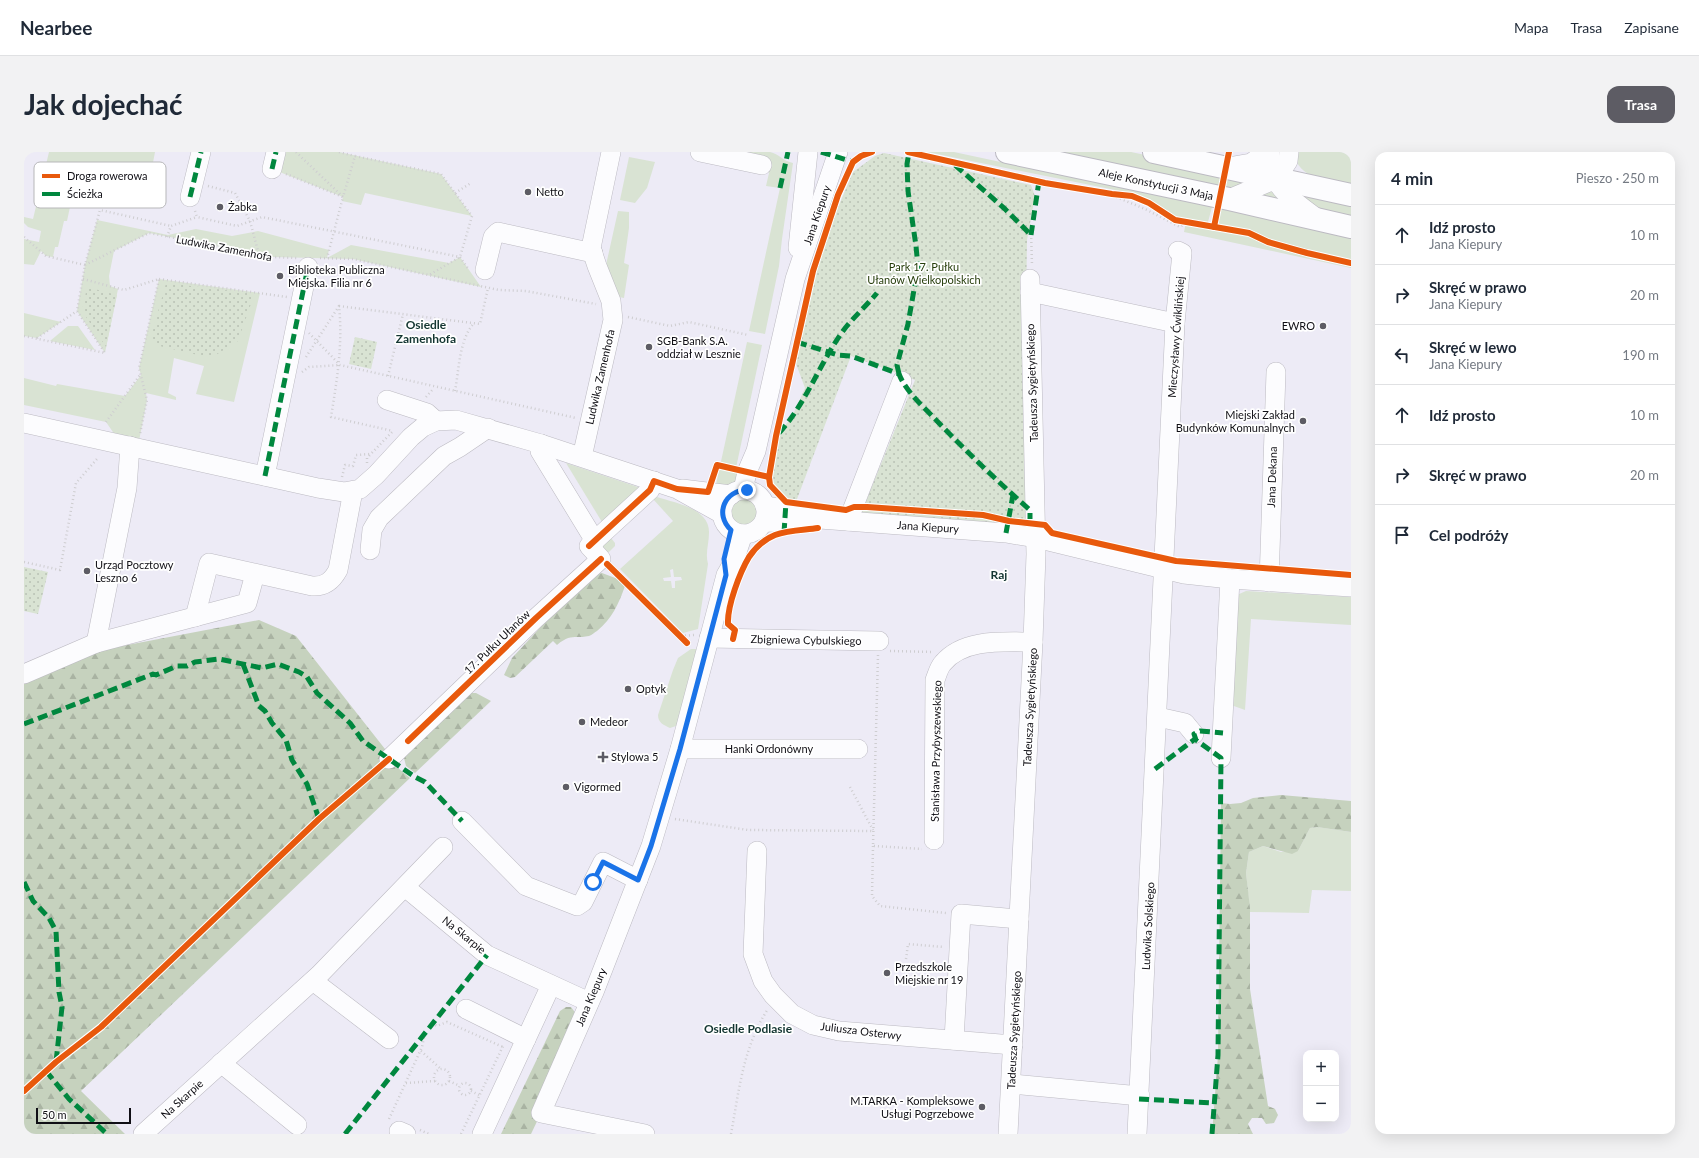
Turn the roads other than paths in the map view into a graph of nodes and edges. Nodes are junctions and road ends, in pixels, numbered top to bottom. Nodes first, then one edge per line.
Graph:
1 (201, 152) edge
2 (611, 152) edge
3 (700, 152) edge
4 (808, 152) edge
5 (838, 152) edge
6 (1007, 152) edge
7 (1154, 152) edge
8 (1267, 152) edge
9 (1270, 152) edge
10 (1289, 157) edge
11 (762, 166) dead end
12 (1225, 168) junction
13 (1276, 179) junction
14 (1319, 188) junction
15 (192, 190) road end
16 (1351, 195) edge
17 (1229, 199) junction
18 (1320, 220) junction
19 (1351, 227) edge
20 (1178, 251) dead end
21 (593, 253) junction
22 (309, 261) road end
23 (486, 279) road end
24 (795, 279) junction
25 (1176, 323) junction
26 (1276, 372) dead end
27 (902, 381) dead end
28 (387, 400) dead end
29 (436, 421) junction
30 (24, 423) edge
31 (488, 428) junction
32 (134, 443) junction
33 (541, 444) junction
34 (582, 457) junction
35 (265, 476) junction
36 (654, 481) junction
37 (347, 487) junction
38 (677, 489) junction
39 (752, 501) junction
40 (848, 521) junction
41 (732, 526) junction
42 (1036, 538) junction
43 (595, 548) junction
44 (370, 550) dead end
45 (1164, 570) junction
46 (255, 574) junction
47 (1230, 579) junction
48 (1268, 582) junction
49 (1351, 587) edge
50 (195, 617) junction
51 (705, 636) junction
52 (1033, 642) junction
53 (96, 643) junction
54 (879, 646) road end
55 (24, 674) edge
56 (1158, 718) junction
57 (1194, 734) dead end
58 (680, 749) junction
59 (858, 749) dead end
60 (1221, 758) dead end
61 (389, 759) dead end
62 (462, 821) dead end
63 (934, 840) road end
64 (443, 847) dead end
65 (757, 851) dead end
66 (638, 880) junction
67 (405, 887) junction
68 (1020, 919) junction
69 (313, 981) junction
70 (551, 984) junction
71 (589, 1002) junction
72 (466, 1009) dead end
73 (389, 1039) dead end
74 (526, 1039) junction
75 (954, 1040) junction
76 (1013, 1045) junction
77 (221, 1063) junction
78 (1012, 1084) junction
79 (1140, 1096) junction
80 (297, 1125) dead end
81 (143, 1134) edge
82 (482, 1134) edge
83 (645, 1134) edge
84 (1008, 1134) edge
85 (1137, 1134) edge

1 - 15 street
2 - 21 street, Ludwika Zamenhofa
3 - 11 street
4 - 24 street, Jana Kiepury
5 - 24 street, Jana Kiepury
6 - 17 main road, Aleje Konstytucji 3 Maja
7 - 12 main road
8 - 12 street
9 - 13 street
10 - 13 street
10 - 14 street
12 - 13 main road
13 - 14 main road
13 - 17 street
13 - 18 street
14 - 16 main road
17 - 18 main road, Aleje Konstytucji 3 Maja
18 - 19 main road, Aleje Konstytucji 3 Maja
20 - 25 street, Mieczysławy Ćwiklińskiej
21 - 23 street
21 - 34 street, Ludwika Zamenhofa
22 - 35 street
24 - 39 street, Jana Kiepury
25 - 42 street, Tadeusza Sygietyńskiego
25 - 45 street, Mieczysławy Ćwiklińskiej
26 - 48 street, Jana Dekana
27 - 40 street
28 - 29 street
29 - 31 street
29 - 37 street
30 - 32 street
31 - 33 street
31 - 44 street
32 - 35 street
32 - 53 street
33 - 34 street
33 - 43 street
34 - 36 street
35 - 37 street
36 - 38 street
36 - 43 street, 17. Pułku Ułanów
37 - 46 street
38 - 39 street
38 - 41 street
39 - 40 street, Jana Kiepury
39 - 41 street, Jana Kiepury
39 - 41 street
40 - 42 street, Jana Kiepury
41 - 51 street, Jana Kiepury
42 - 45 street
42 - 52 street, Tadeusza Sygietyńskiego
43 - 61 street, 17. Pułku Ułanów
45 - 47 street
45 - 56 street, Ludwika Solskiego
46 - 50 street
46 - 50 street
47 - 48 street
47 - 60 street
48 - 49 street
50 - 53 street
51 - 54 street, Zbigniewa Cybulskiego
51 - 58 street, Jana Kiepury
52 - 63 street, Stanisława Przybyszewskiego
52 - 68 street, Tadeusza Sygietyńskiego
53 - 55 street
56 - 57 street
56 - 79 street, Ludwika Solskiego
58 - 59 street, Hanki Ordonówny
58 - 66 street, Jana Kiepury
62 - 66 street
64 - 67 street, Na Skarpie
65 - 75 street, Juliusza Osterwy
66 - 71 street, Jana Kiepury
67 - 69 street, Na Skarpie
67 - 70 street, Na Skarpie
68 - 75 street
68 - 76 street, Tadeusza Sygietyńskiego
69 - 73 street
69 - 77 street, Na Skarpie
70 - 71 street, Na Skarpie
70 - 74 street
71 - 83 street, Jana Kiepury
72 - 74 street
74 - 82 street
75 - 76 street, Juliusza Osterwy
76 - 78 street, Tadeusza Sygietyńskiego
77 - 80 street
77 - 81 street, Na Skarpie
78 - 79 street
78 - 84 street, Tadeusza Sygietyńskiego
79 - 85 street, Ludwika Solskiego

